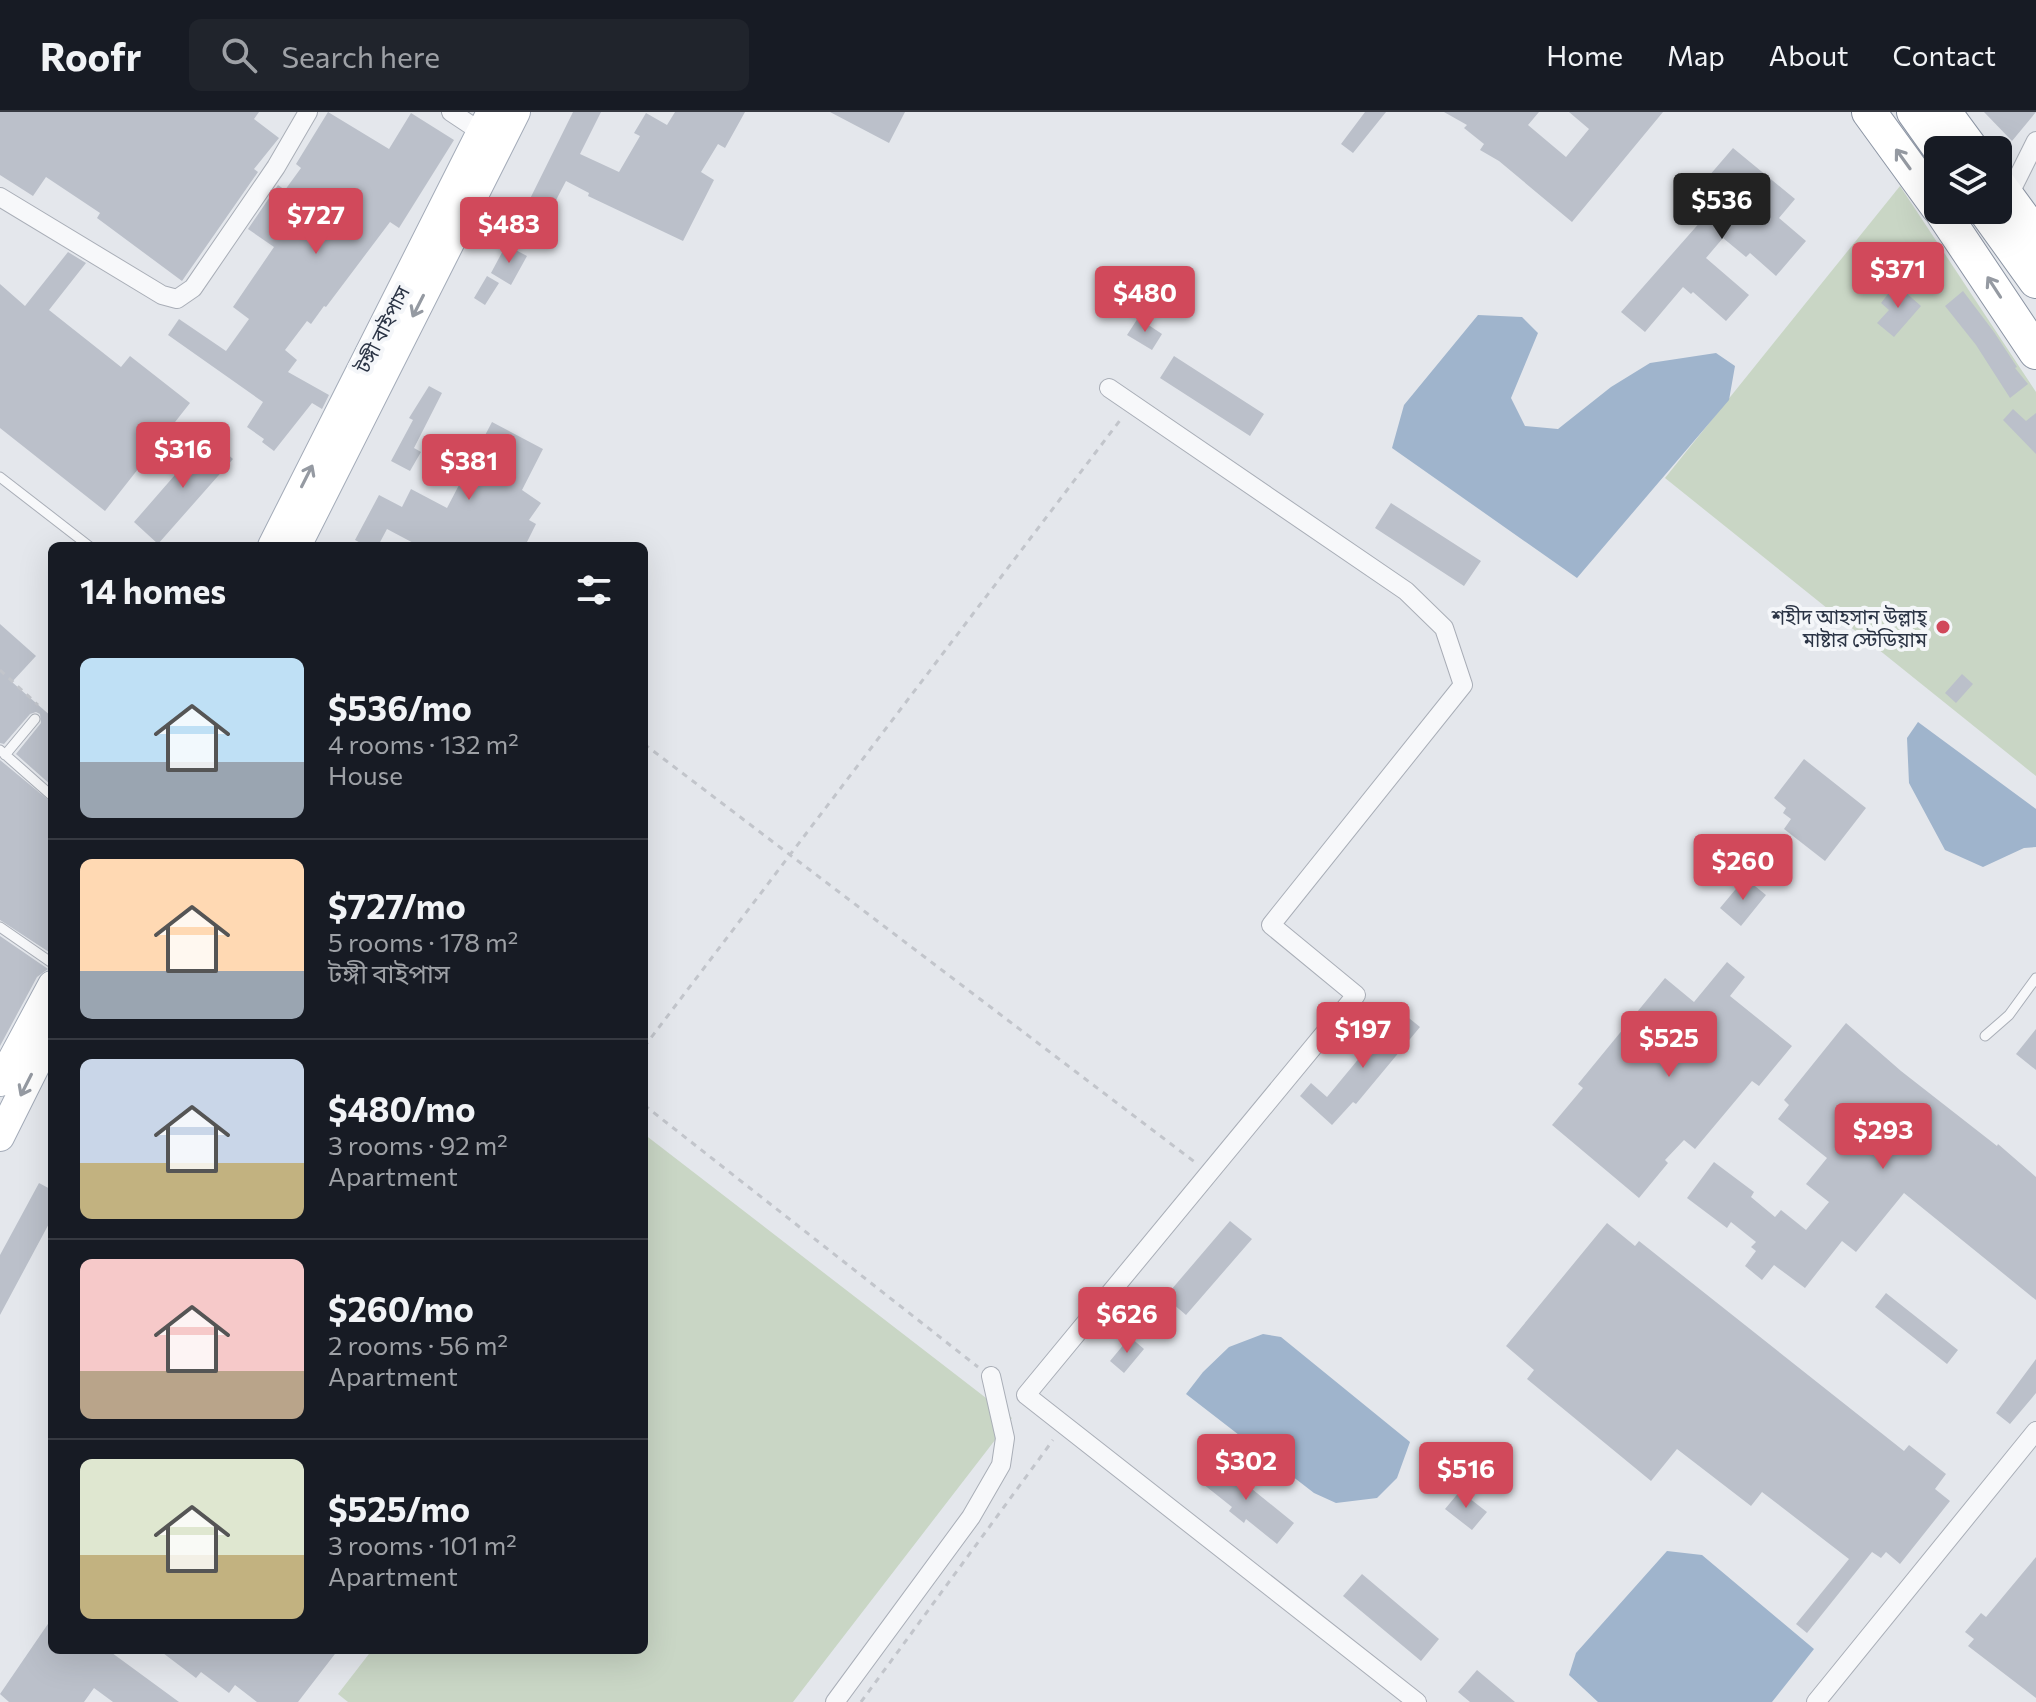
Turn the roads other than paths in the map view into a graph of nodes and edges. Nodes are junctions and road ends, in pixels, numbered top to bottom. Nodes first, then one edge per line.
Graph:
1 (308, 112) edge
2 (451, 112) edge
3 (516, 112) edge
4 (1869, 112) edge
5 (1914, 112) edge
6 (1944, 112) edge
7 (486, 122) edge
8 (1931, 136) edge
9 (1962, 136) edge
10 (2036, 141) edge
11 (2012, 175) edge
12 (1924, 187) edge
13 (0, 197) edge
14 (2012, 212) edge
15 (1950, 224) edge
16 (2010, 224) edge
17 (2036, 236) edge
18 (2036, 281) edge
19 (2036, 352) edge
20 (1109, 388) dead end
21 (0, 477) edge
22 (84, 542) edge
23 (274, 542) edge
24 (299, 542) edge
25 (35, 719) dead end
26 (2, 752) edge
27 (48, 792) edge
28 (0, 927) edge
29 (48, 960) edge
30 (2036, 978) edge
31 (48, 992) edge
32 (1985, 1036) dead end
33 (48, 1041) edge
34 (0, 1082) edge
35 (0, 1137) edge
36 (1026, 1395) junction
37 (2036, 1431) edge
38 (835, 1702) edge
39 (1417, 1702) edge
40 (1816, 1702) edge

1 - 13 street
2 - 7 street
3 -> 24 main road
12 -> 4 highway
5 - 8 highway
6 - 9 highway
23 -> 7 main road, টঙ্গী বাইপাস
10 - 11 street
14 - 17 highway
19 -> 15 highway
16 - 18 highway
20 - 36 street
21 - 22 lane
25 - 26 lane
26 - 27 lane
28 - 29 lane
30 - 32 lane
31 - 34 main road
33 -> 35 main road
36 - 38 street
36 - 39 street
37 - 40 street

